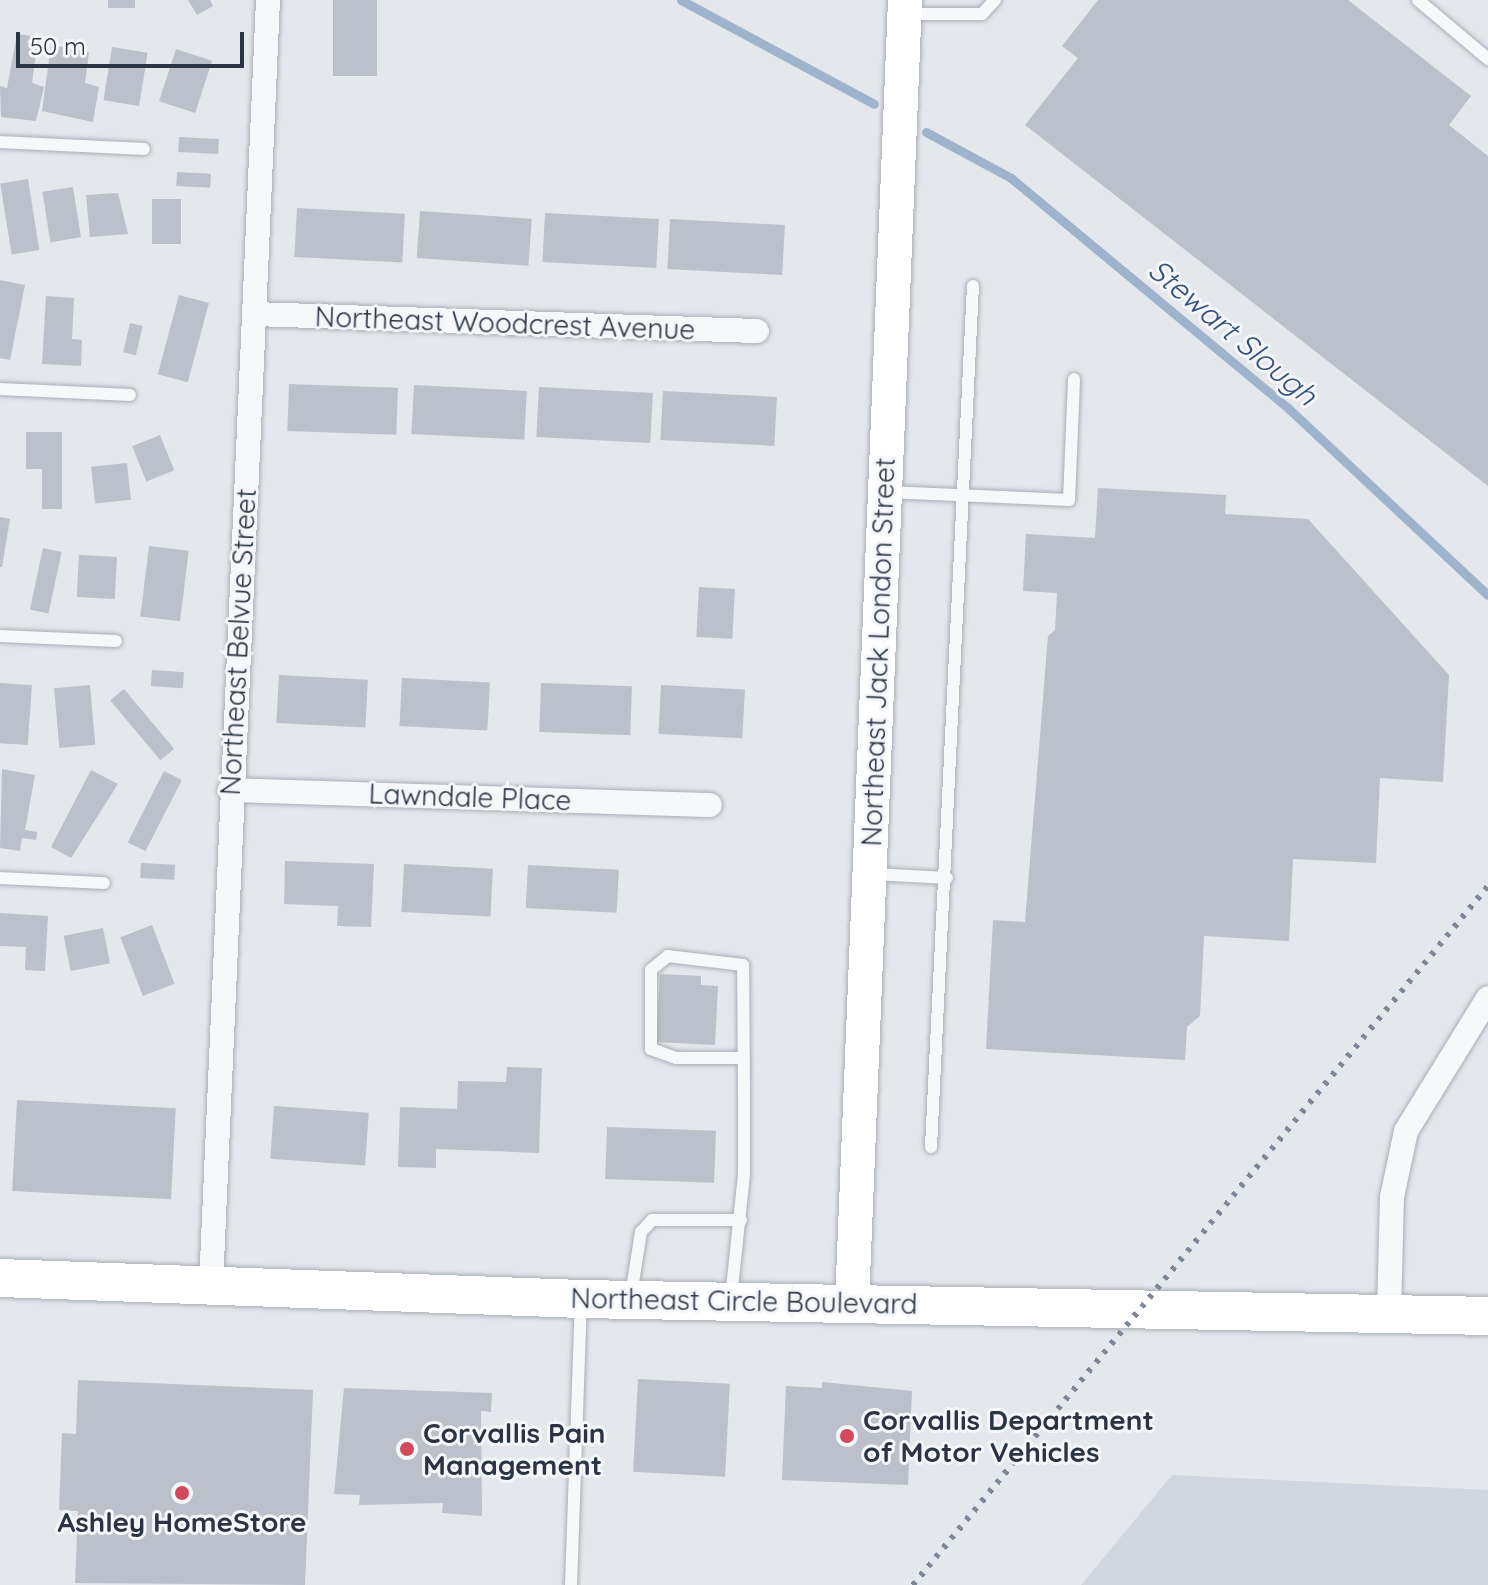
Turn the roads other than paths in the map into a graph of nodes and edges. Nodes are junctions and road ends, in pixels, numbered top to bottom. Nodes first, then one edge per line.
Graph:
1 (268, 0) edge
2 (995, 0) edge
3 (1418, 0) edge
4 (904, 7) edge
5 (1488, 59) edge
6 (0, 142) edge
7 (144, 149) dead end
8 (973, 286) dead end
9 (254, 314) junction
10 (757, 331) dead end
11 (1074, 379) dead end
12 (0, 389) edge
13 (130, 395) dead end
14 (884, 492) junction
15 (968, 495) junction
16 (0, 636) edge
17 (116, 641) dead end
18 (230, 790) junction
19 (710, 805) dead end
20 (870, 874) junction
21 (0, 878) edge
22 (947, 878) junction
23 (104, 883) dead end
24 (1488, 998) edge
25 (744, 1058) junction
26 (931, 1147) dead end
27 (741, 1220) junction
28 (0, 1278) edge
29 (211, 1285) junction
30 (582, 1299) junction
31 (630, 1300) junction
32 (730, 1301) junction
33 (852, 1303) junction
34 (1389, 1312) junction
35 (1488, 1316) edge
36 (571, 1585) edge

1 - 9 street, Northeast Belvue Street
2 - 4 lane
3 - 5 lane
4 - 14 street, Northeast Jack London Street
6 - 7 lane
8 - 15 lane
9 - 10 street, Northeast Woodcrest Avenue
9 - 18 street, Northeast Belvue Street
11 - 15 lane
12 - 13 lane
14 - 15 lane
14 - 20 street, Northeast Jack London Street
15 - 22 lane
16 - 17 lane
18 - 19 street, Lawndale Place
18 - 29 street, Northeast Belvue Street
20 - 22 lane
20 - 33 street, Northeast Jack London Street
21 - 23 lane
22 - 26 lane
24 - 34 street
25 - 25 lane
25 - 27 lane
27 - 31 lane
27 - 32 lane
28 - 29 main road, Northeast Circle Boulevard
29 - 30 main road, Northeast Circle Boulevard
30 - 31 main road, Northeast Circle Boulevard
30 - 36 lane
31 - 32 main road, Northeast Circle Boulevard
32 - 33 main road, Northeast Circle Boulevard
33 - 34 main road, Northeast Circle Boulevard
34 - 35 main road, Northeast Circle Boulevard

